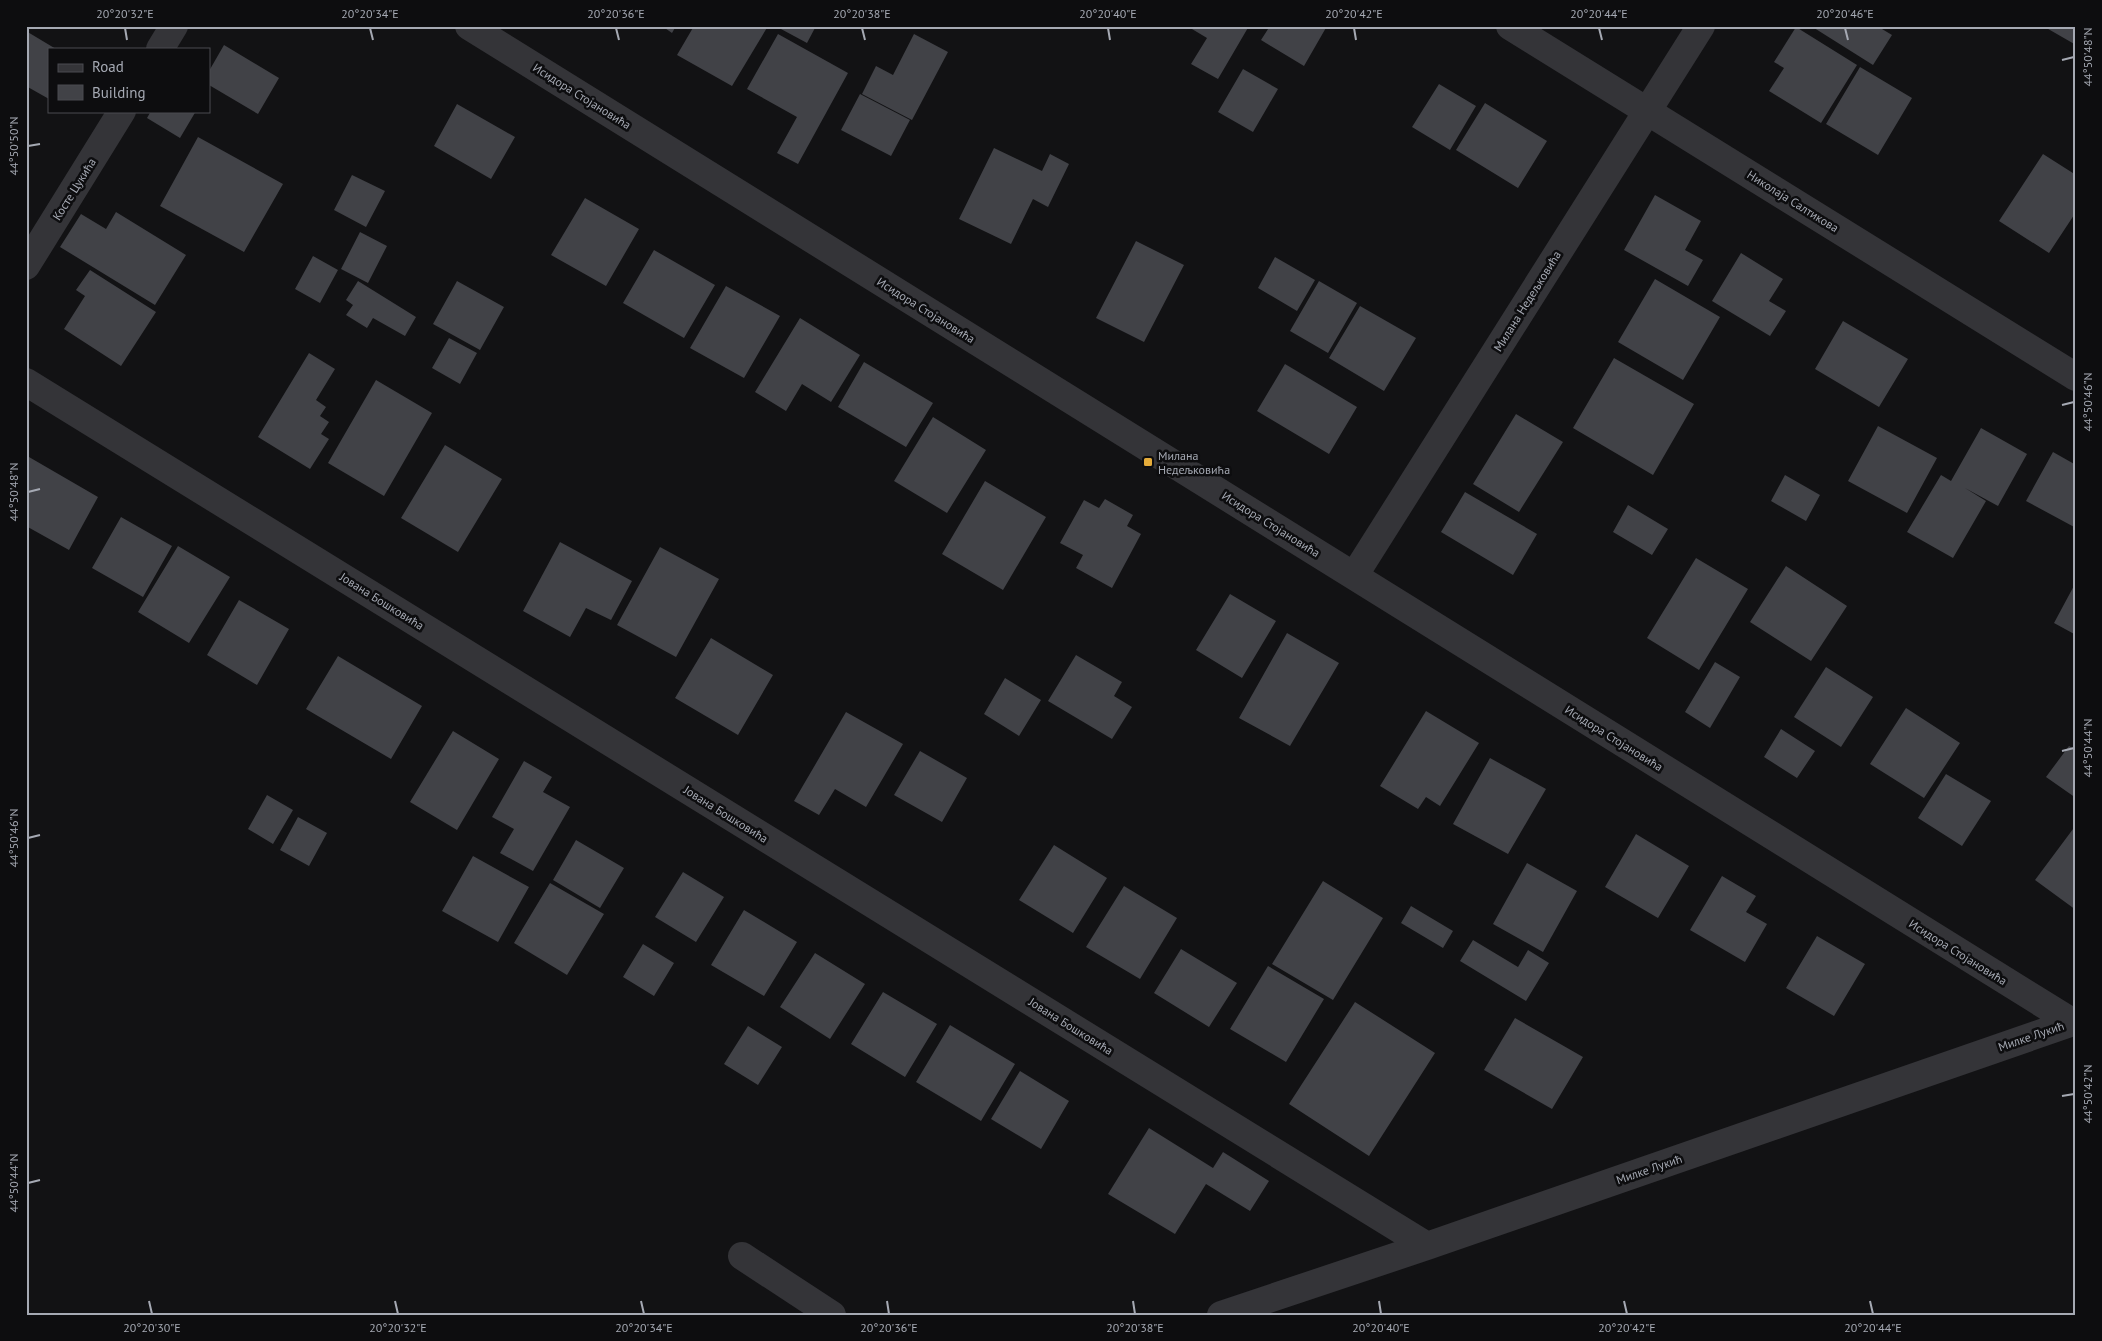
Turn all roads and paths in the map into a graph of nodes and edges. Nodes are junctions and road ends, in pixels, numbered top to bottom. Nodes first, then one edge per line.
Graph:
1 (174, 26) edge
2 (469, 26) edge
3 (1510, 26) edge
4 (1701, 26) edge
5 (161, 48) edge
6 (121, 112) edge
7 (1647, 112) junction
8 (26, 266) edge
9 (2076, 377) edge
10 (26, 382) edge
11 (1354, 576) junction
12 (2074, 1021) edge
13 (1427, 1246) junction
14 (742, 1256) dead end
15 (832, 1315) edge
16 (1220, 1315) edge

1 - 5 street
2 - 11 street, Исидора Стојановића
3 - 7 street, Николаја Салтикова
4 - 7 street, Милана Недељковића
6 - 8 street, Косте Цукића
7 - 9 street, Николаја Салтикова
7 - 11 street, Милана Недељковића
10 - 13 street, Јована Бошковића
11 - 12 street, Исидора Стојановића
12 - 13 street, Милке Лукић
13 - 16 street, Милке Лукић
14 - 15 street

